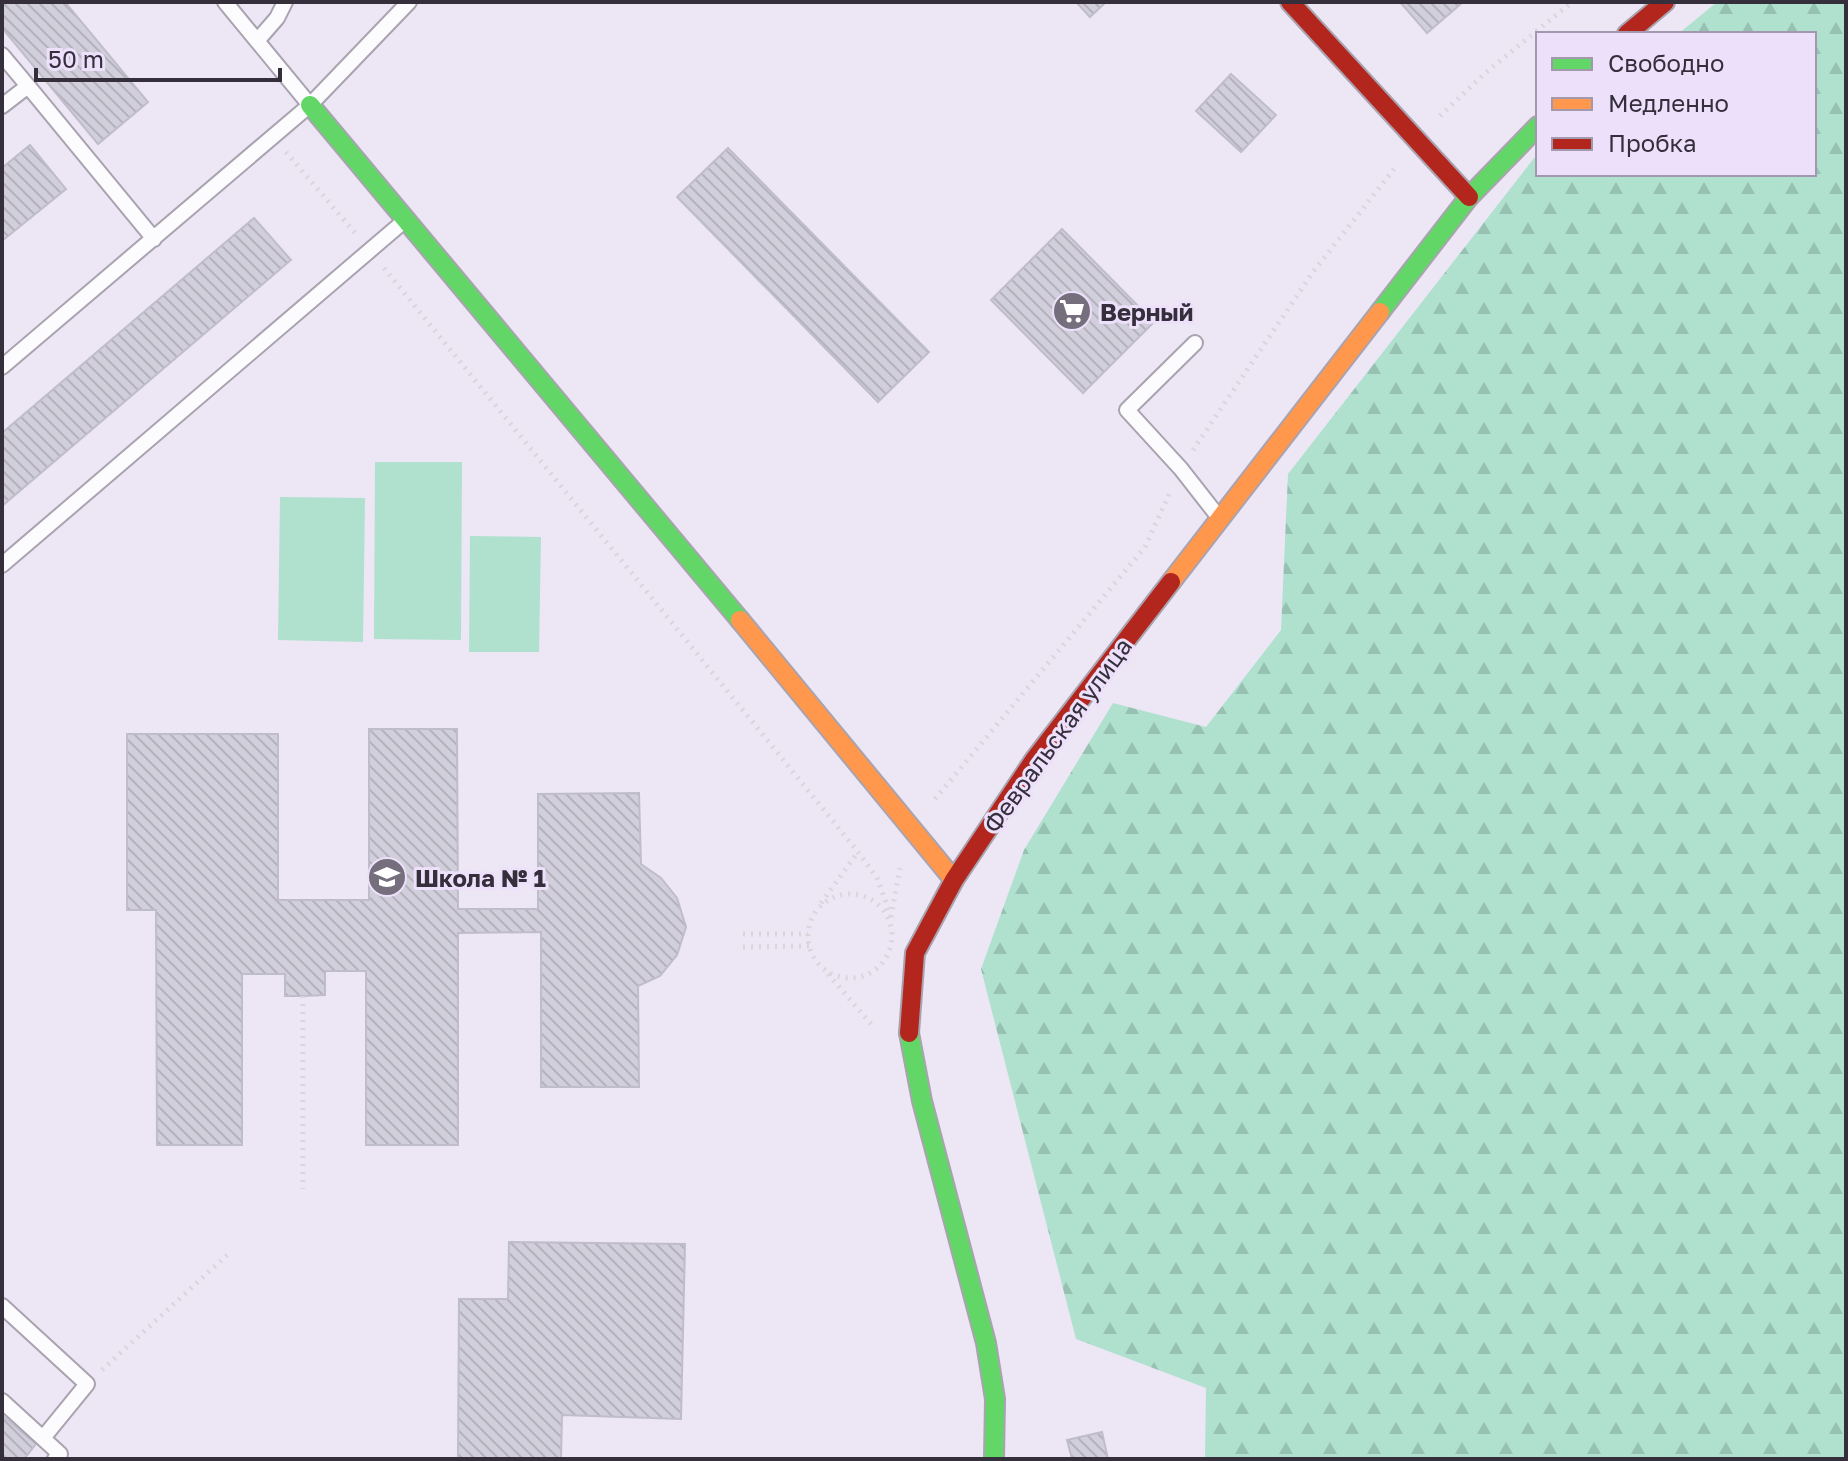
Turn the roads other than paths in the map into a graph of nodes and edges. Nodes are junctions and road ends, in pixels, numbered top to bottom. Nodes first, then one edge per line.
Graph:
1 (225, 2) edge
2 (285, 2) edge
3 (409, 2) edge
4 (1290, 2) edge
5 (1665, 2) edge
6 (1629, 32) edge
7 (257, 41) junction
8 (2, 55) edge
9 (28, 86) junction
10 (310, 105) junction
11 (2, 106) edge
12 (1536, 128) edge
13 (1469, 197) junction
14 (406, 220) junction
15 (154, 239) junction
16 (1195, 343) dead end
17 (2, 367) edge
18 (1220, 519) junction
19 (2, 565) edge
20 (954, 880) junction
21 (2, 1306) edge
22 (2, 1401) edge
23 (43, 1438) junction
24 (55, 1459) edge
25 (994, 1459) edge

1 - 7 lane
2 - 7 lane
3 - 10 lane
4 - 13 main road
5 - 6 main road
7 - 10 lane
8 - 9 lane
9 - 11 lane
9 - 15 lane
10 - 14 main road
10 - 15 lane
12 - 13 main road, Февральская улица
13 - 18 main road, Февральская улица
14 - 19 lane
14 - 20 main road
15 - 17 lane
16 - 18 lane
18 - 20 main road, Февральская улица
20 - 25 main road, Февральская улица
21 - 23 lane
22 - 23 lane
23 - 24 lane

